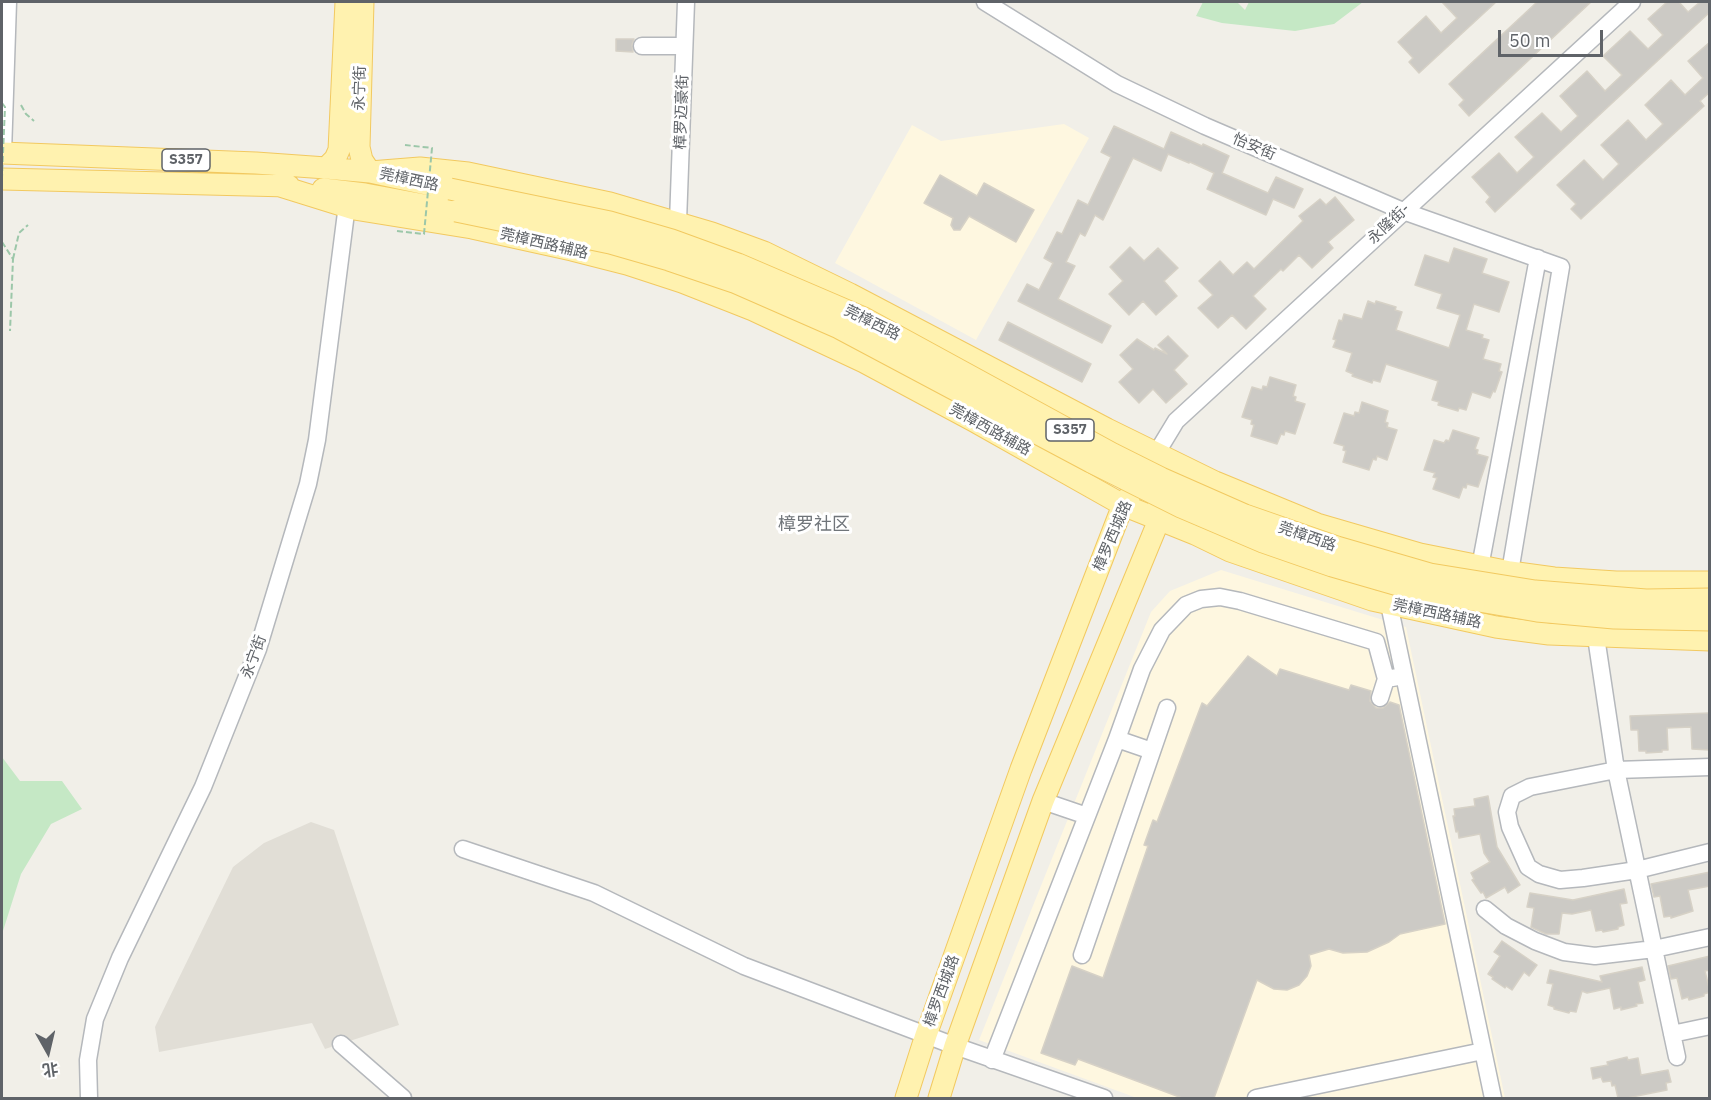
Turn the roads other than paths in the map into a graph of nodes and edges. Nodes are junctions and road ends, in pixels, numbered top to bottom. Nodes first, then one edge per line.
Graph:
1 (8, 2) edge
2 (346, 2) edge
3 (363, 2) edge
4 (686, 2) edge
5 (985, 2) edge
6 (1632, 2) edge
7 (642, 46) dead end
8 (684, 46) junction
9 (2, 153) edge
10 (326, 168) junction
11 (370, 172) junction
12 (2, 178) edge
13 (348, 200) junction
14 (1403, 211) junction
15 (678, 222) junction
16 (1538, 258) junction
17 (1035, 391) junction
18 (1009, 441) junction
19 (1156, 454) junction
20 (1124, 505) junction
21 (1159, 520) junction
22 (1480, 567) junction
23 (1510, 572) junction
24 (1710, 582) edge
25 (1710, 599) edge
26 (1389, 604) junction
27 (1710, 620) edge
28 (1596, 637) junction
29 (1710, 640) edge
30 (1404, 676) junction
31 (1386, 679) junction
32 (1380, 698) dead end
33 (1167, 708) dead end
34 (1117, 739) junction
35 (1152, 751) junction
36 (1710, 767) edge
37 (1616, 770) junction
38 (1043, 801) junction
39 (1087, 816) junction
40 (463, 849) dead end
41 (1710, 852) edge
42 (1637, 870) junction
43 (1485, 909) dead end
44 (1710, 937) edge
45 (1654, 949) junction
46 (1082, 955) dead end
47 (1710, 1026) edge
48 (1672, 1034) junction
49 (926, 1035) junction
50 (341, 1044) dead end
51 (955, 1047) junction
52 (1483, 1051) junction
53 (1677, 1057) dead end
54 (992, 1060) junction
55 (89, 1098) edge
56 (403, 1098) edge
57 (906, 1098) edge
58 (939, 1098) edge
59 (1104, 1098) edge
60 (1256, 1098) edge
61 (1493, 1098) edge

1 - 9 street
2 - 10 main road, 永宁街
3 - 11 main road, 永宁街
4 - 8 street, 樟罗迈豪街
5 - 14 street, 怡安街
6 - 14 street, 永隆街-
7 - 8 street
8 - 15 street, 樟罗迈豪街
9 - 10 main road, 莞樟西路 / S357
10 - 11 main road, 莞樟西路 / S357
11 - 15 main road
11 - 25 main road, 莞樟西路 / S357, bridge
12 - 13 main road, 莞樟西路辅路 / S357
13 - 18 main road, 莞樟西路辅路
13 - 27 main road, 莞樟西路 / S357, bridge
13 - 55 street, 永宁街
14 - 16 street, 怡安街
14 - 19 street, 永隆街-
15 - 17 main road
16 - 22 street
16 - 23 street, 怡安街
17 - 18 main road
17 - 19 main road
18 - 20 main road, 莞樟西路辅路
19 - 20 main road, 樟罗西城路
19 - 21 main road, 樟罗西城路
19 - 22 main road
20 - 21 main road, 莞樟西路辅路
20 - 49 main road, 樟罗西城路
21 - 26 main road, 莞樟西路辅路
21 - 38 main road, 樟罗西城路
22 - 23 main road
23 - 24 main road
26 - 28 main road, 莞樟西路辅路
26 - 30 street
28 - 29 main road, 莞樟西路辅路
28 - 37 street
30 - 31 street
30 - 52 street
31 - 32 street
31 - 34 street
33 - 35 street
34 - 35 street
34 - 39 street
35 - 46 street
36 - 37 street
37 - 42 street
37 - 42 street
38 - 39 street
38 - 51 main road, 樟罗西城路
39 - 54 street
40 - 49 street
41 - 42 street
42 - 45 street
43 - 45 street
44 - 45 street
45 - 48 street
47 - 48 street
48 - 53 street
49 - 51 street
49 - 57 main road, 樟罗西城路
50 - 56 street
51 - 54 street
51 - 58 main road, 樟罗西城路
52 - 60 street
52 - 61 street
54 - 59 street

